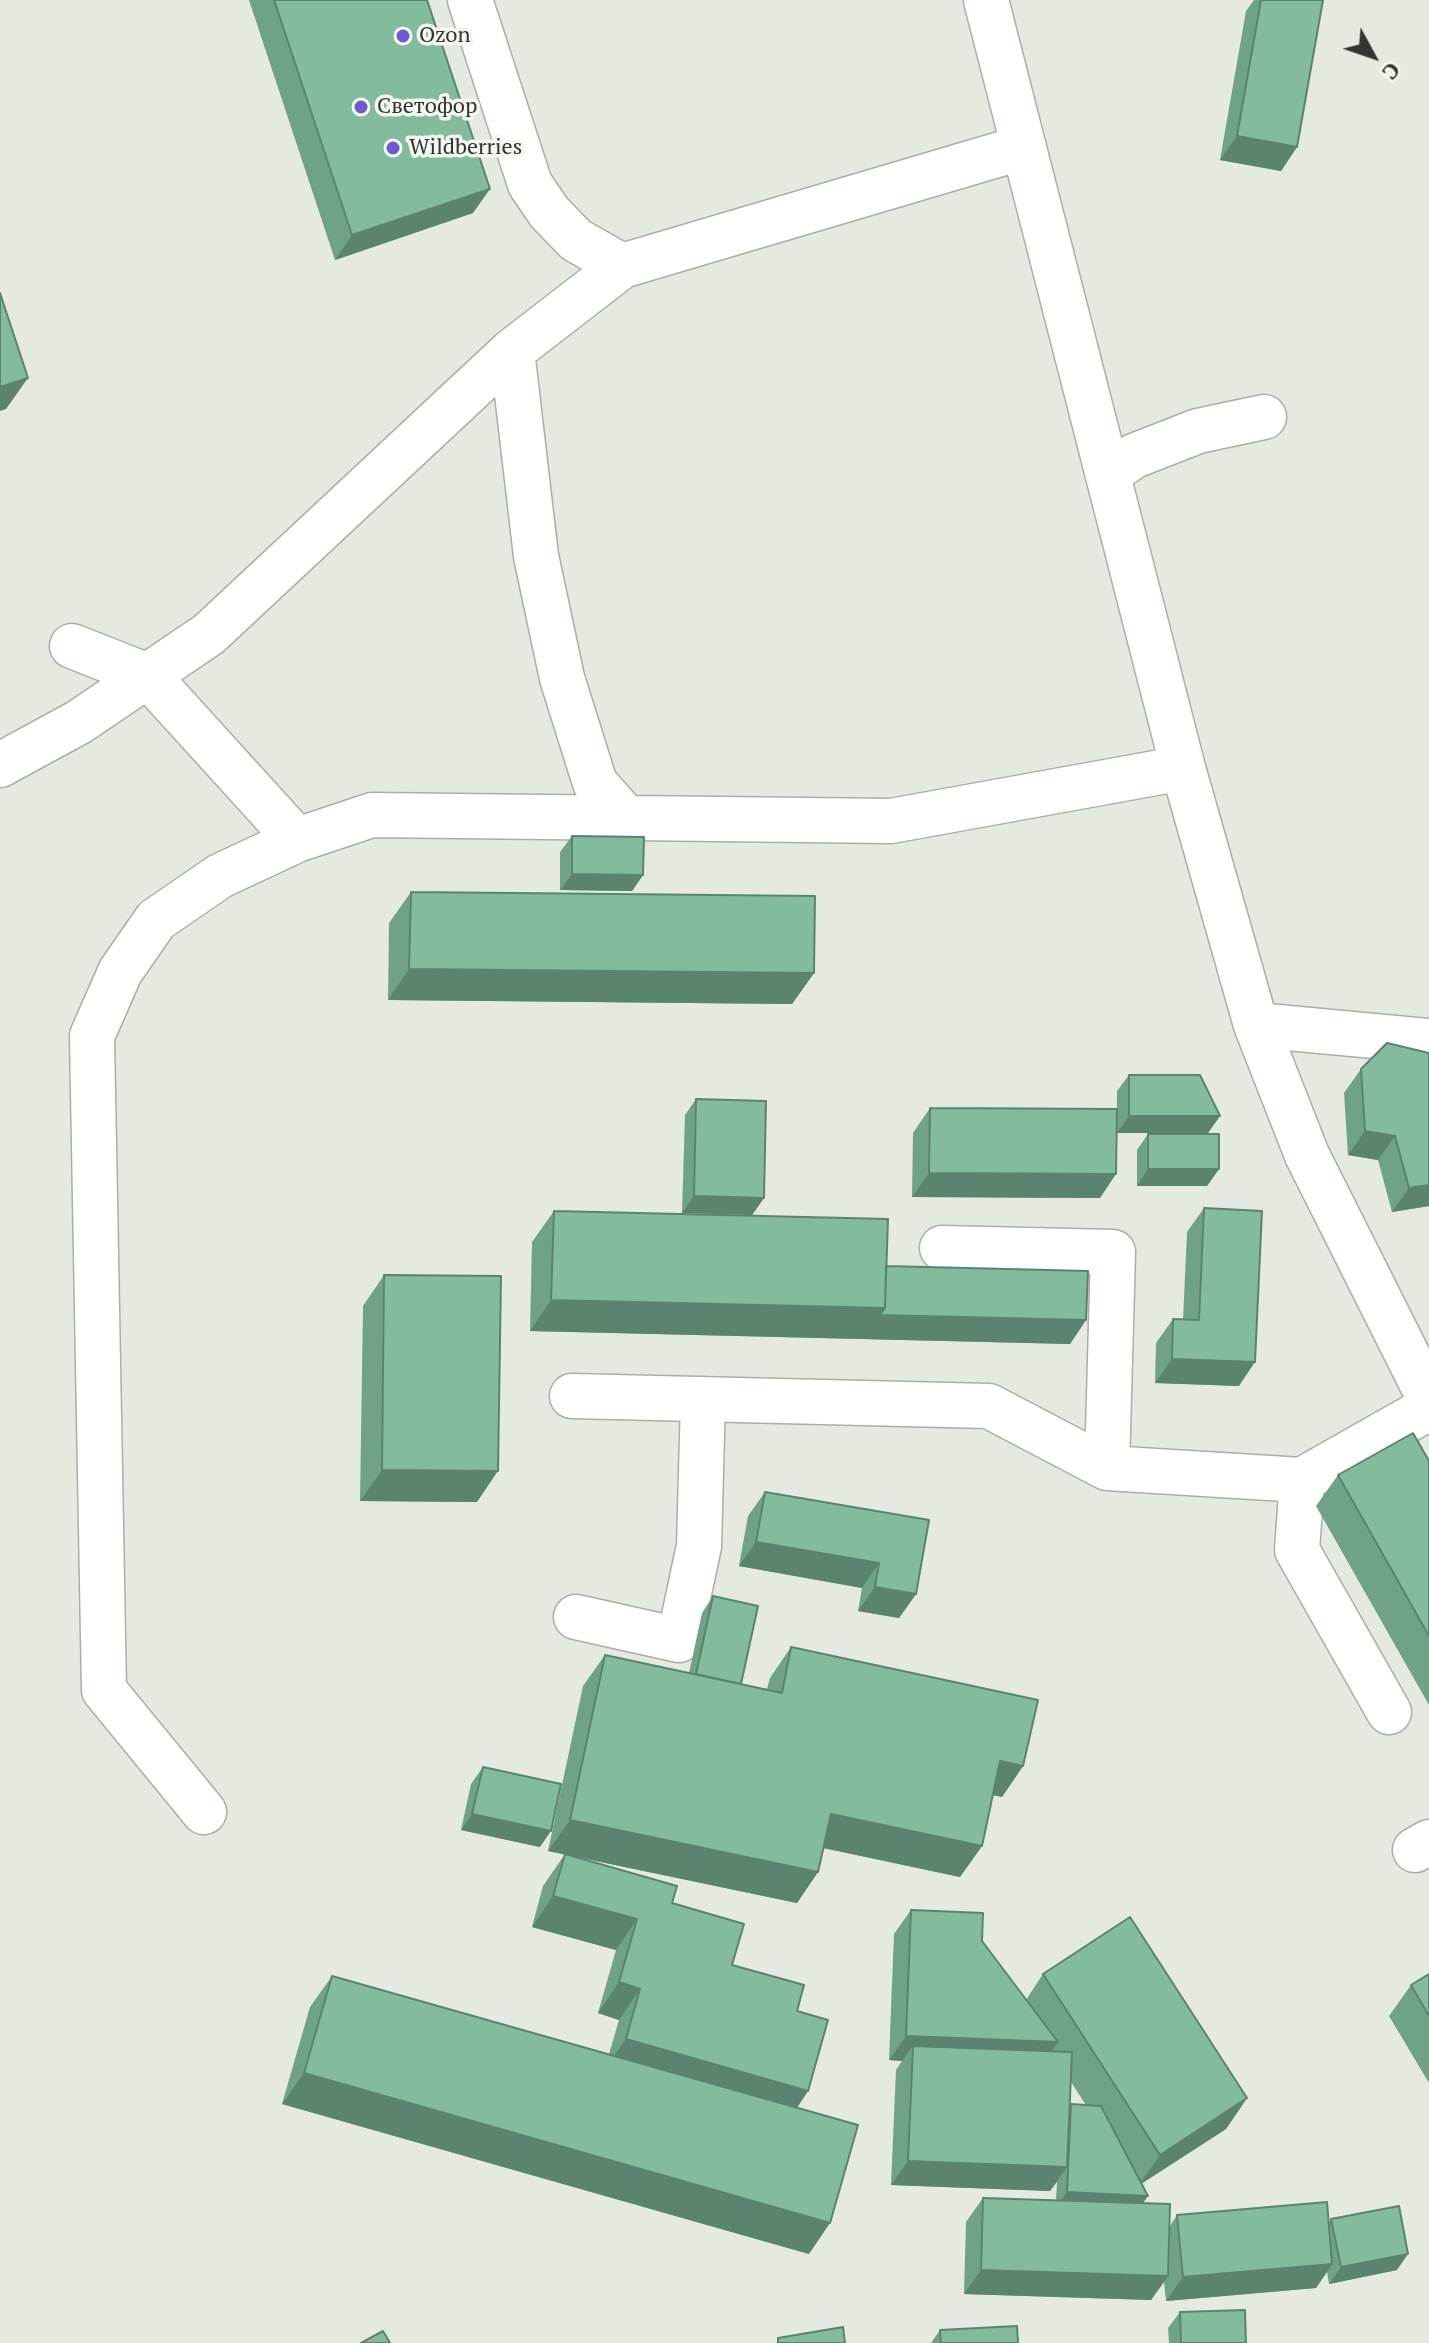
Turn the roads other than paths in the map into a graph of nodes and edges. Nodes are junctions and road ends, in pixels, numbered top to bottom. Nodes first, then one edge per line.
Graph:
1 (470, 0) edge
2 (986, 0) edge
3 (1024, 147) junction
4 (622, 266) junction
5 (512, 351) junction
6 (1264, 417) dead end
7 (1109, 473) junction
8 (72, 646) dead end
9 (148, 676) junction
10 (0, 765) edge
11 (1183, 768) junction
12 (626, 818) junction
13 (297, 840) junction
14 (1256, 1025) junction
15 (1429, 1041) edge
16 (942, 1248) dead end
17 (572, 1396) dead end
18 (1429, 1398) edge
19 (703, 1399) junction
20 (1429, 1408) edge
21 (1107, 1468) junction
22 (1302, 1480) junction
23 (576, 1617) dead end
24 (1389, 1712) dead end
25 (204, 1812) dead end

1 - 4 street
2 - 3 street
3 - 4 street
3 - 7 street
4 - 5 street
5 - 9 street
5 - 12 street
6 - 7 street
7 - 11 street
8 - 9 street
9 - 10 street
9 - 13 street
11 - 12 street
11 - 14 street
12 - 13 street
13 - 25 street
14 - 15 street
14 - 18 street
16 - 21 street
17 - 19 street
19 - 21 street
19 - 23 street
20 - 22 street
21 - 22 street
22 - 24 street

